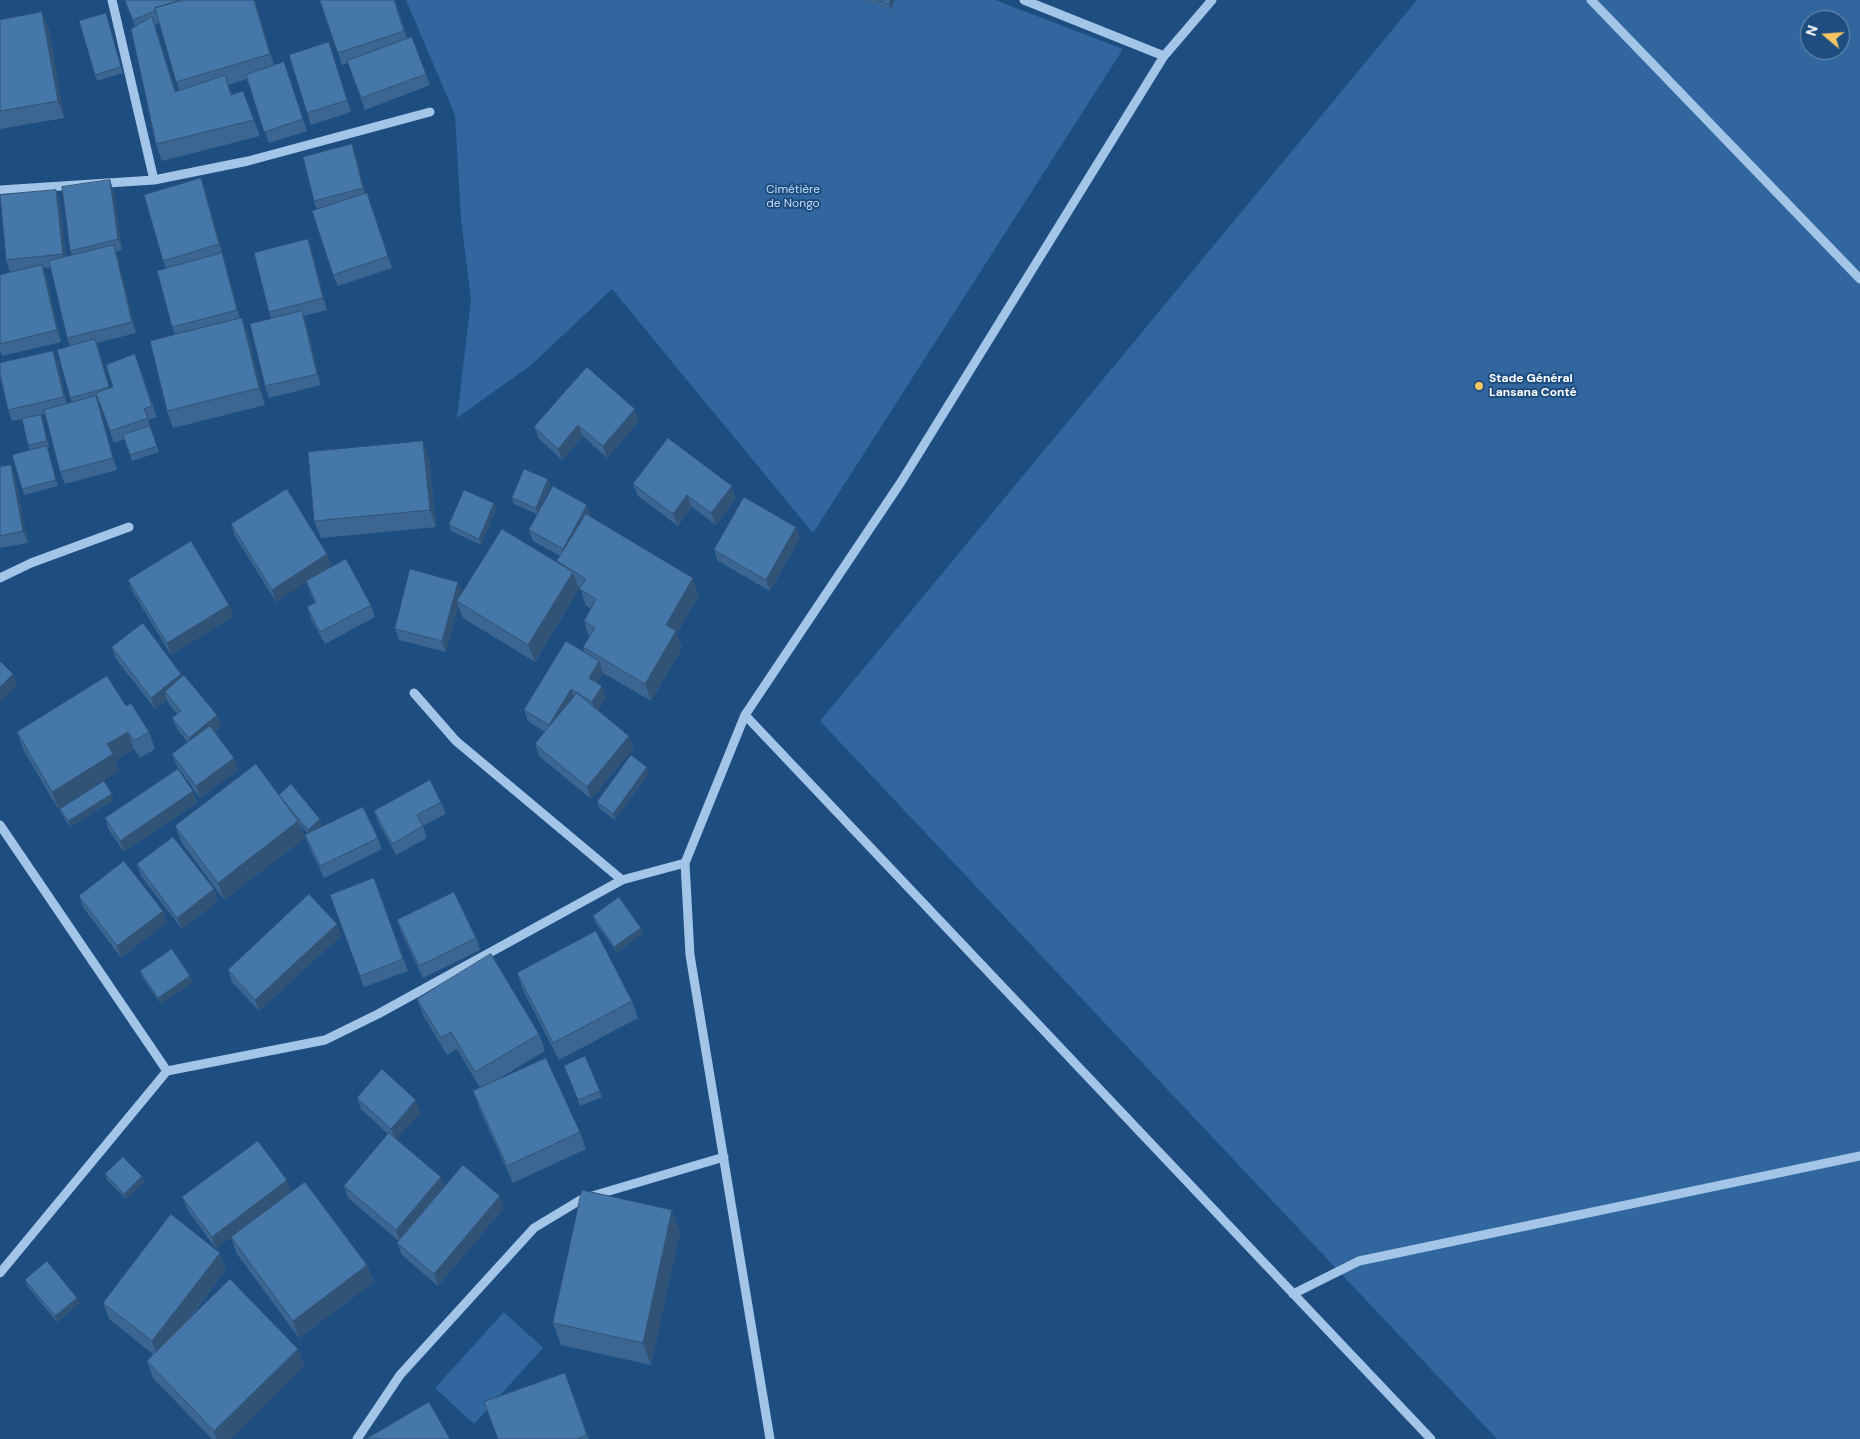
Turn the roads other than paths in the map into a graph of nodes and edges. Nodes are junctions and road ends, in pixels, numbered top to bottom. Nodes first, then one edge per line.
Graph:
1 (112, 0) edge
2 (1024, 0) edge
3 (1212, 0) edge
4 (1592, 0) edge
5 (1164, 56) junction
6 (430, 112) dead end
7 (154, 180) junction
8 (0, 190) edge
9 (1860, 278) edge
10 (129, 528) dead end
11 (0, 578) edge
12 (414, 693) dead end
13 (745, 715) junction
14 (0, 825) edge
15 (685, 863) junction
16 (622, 880) junction
17 (167, 1071) junction
18 (1860, 1156) edge
19 (724, 1157) junction
20 (0, 1272) edge
21 (1293, 1294) junction
22 (358, 1439) edge
23 (770, 1439) edge
24 (1431, 1439) edge

1 - 7 street
2 - 5 street
3 - 5 street
4 - 9 street
5 - 13 street
6 - 7 street
7 - 8 street
10 - 11 street
12 - 16 street
13 - 15 street
13 - 21 street
14 - 17 street
15 - 16 street
15 - 19 street
16 - 17 street
17 - 20 street
18 - 21 street
19 - 22 street
19 - 23 street
21 - 24 street

